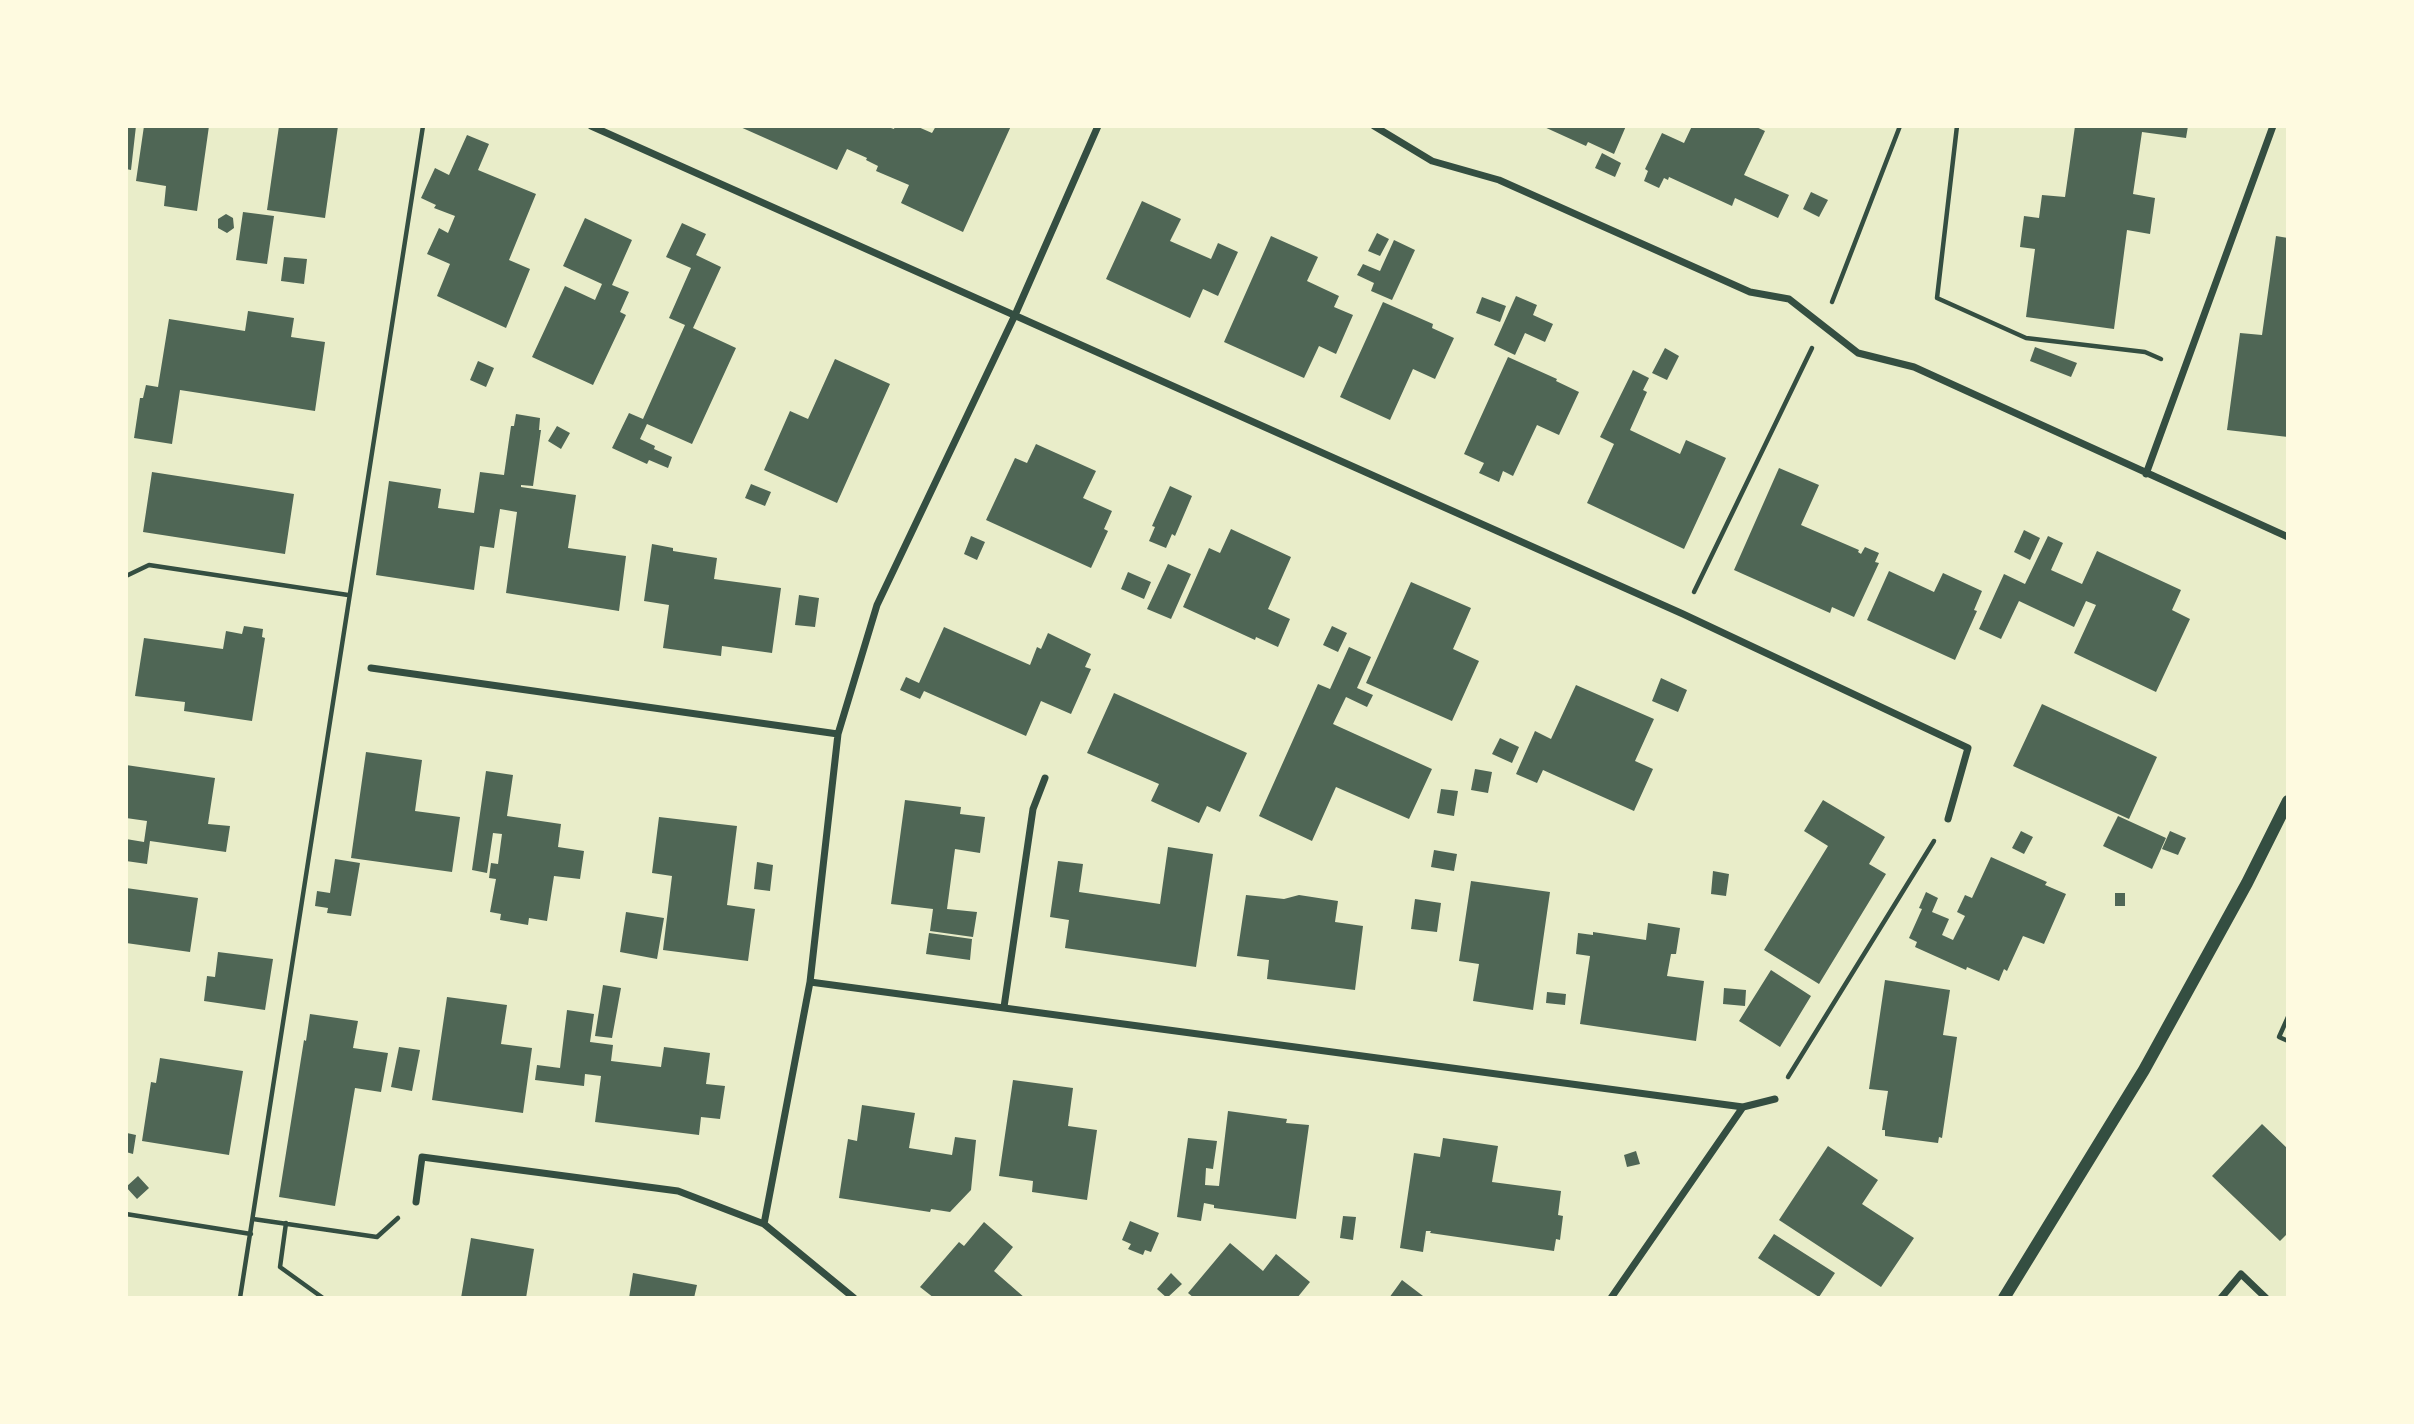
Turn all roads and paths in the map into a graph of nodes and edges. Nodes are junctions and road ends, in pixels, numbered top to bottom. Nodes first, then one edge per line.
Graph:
1 (423, 126) edge
2 (591, 126) edge
3 (1098, 126) edge
4 (1374, 126) edge
5 (1900, 126) edge
6 (1956, 126) edge
7 (2273, 126) edge
8 (1015, 315) junction
9 (1823, 325) junction
10 (2185, 369) junction
11 (2146, 474) junction
12 (2288, 537) edge
13 (126, 576) edge
14 (348, 595) junction
15 (1683, 614) junction
16 (371, 668) dead end
17 (838, 734) junction
18 (1045, 778) dead end
19 (2288, 801) edge
20 (1948, 819) joint
21 (810, 982) junction
22 (1004, 1007) junction
23 (2288, 1017) edge
24 (2288, 1041) edge
25 (1775, 1099) joint
26 (1743, 1107) junction
27 (416, 1202) joint
28 (126, 1214) edge
29 (253, 1219) junction
30 (286, 1223) junction
31 (764, 1224) junction
32 (251, 1234) junction
33 (240, 1298) edge
34 (323, 1298) edge
35 (854, 1298) edge
36 (1611, 1298) edge
37 (2004, 1298) edge
38 (2221, 1298) edge
39 (2266, 1298) edge

1 - 14 path
2 - 8 street
3 - 8 street
4 - 9 street
5 - 9 path
6 - 10 path
7 - 10 street
8 - 15 street
8 - 17 street
9 - 11 street
9 - 15 path
10 - 11 street
11 - 12 street
13 - 14 path
14 - 29 path
15 - 20 street
16 - 17 street
17 - 21 street
18 - 22 street
19 - 37 street
20 - 25 path
21 - 22 street
21 - 31 street
22 - 26 street
23 - 24 path
25 - 26 street
26 - 36 street
27 - 30 path
27 - 31 street
28 - 32 path
29 - 30 path
29 - 32 path
30 - 34 path
31 - 35 street
32 - 33 path
38 - 39 street

